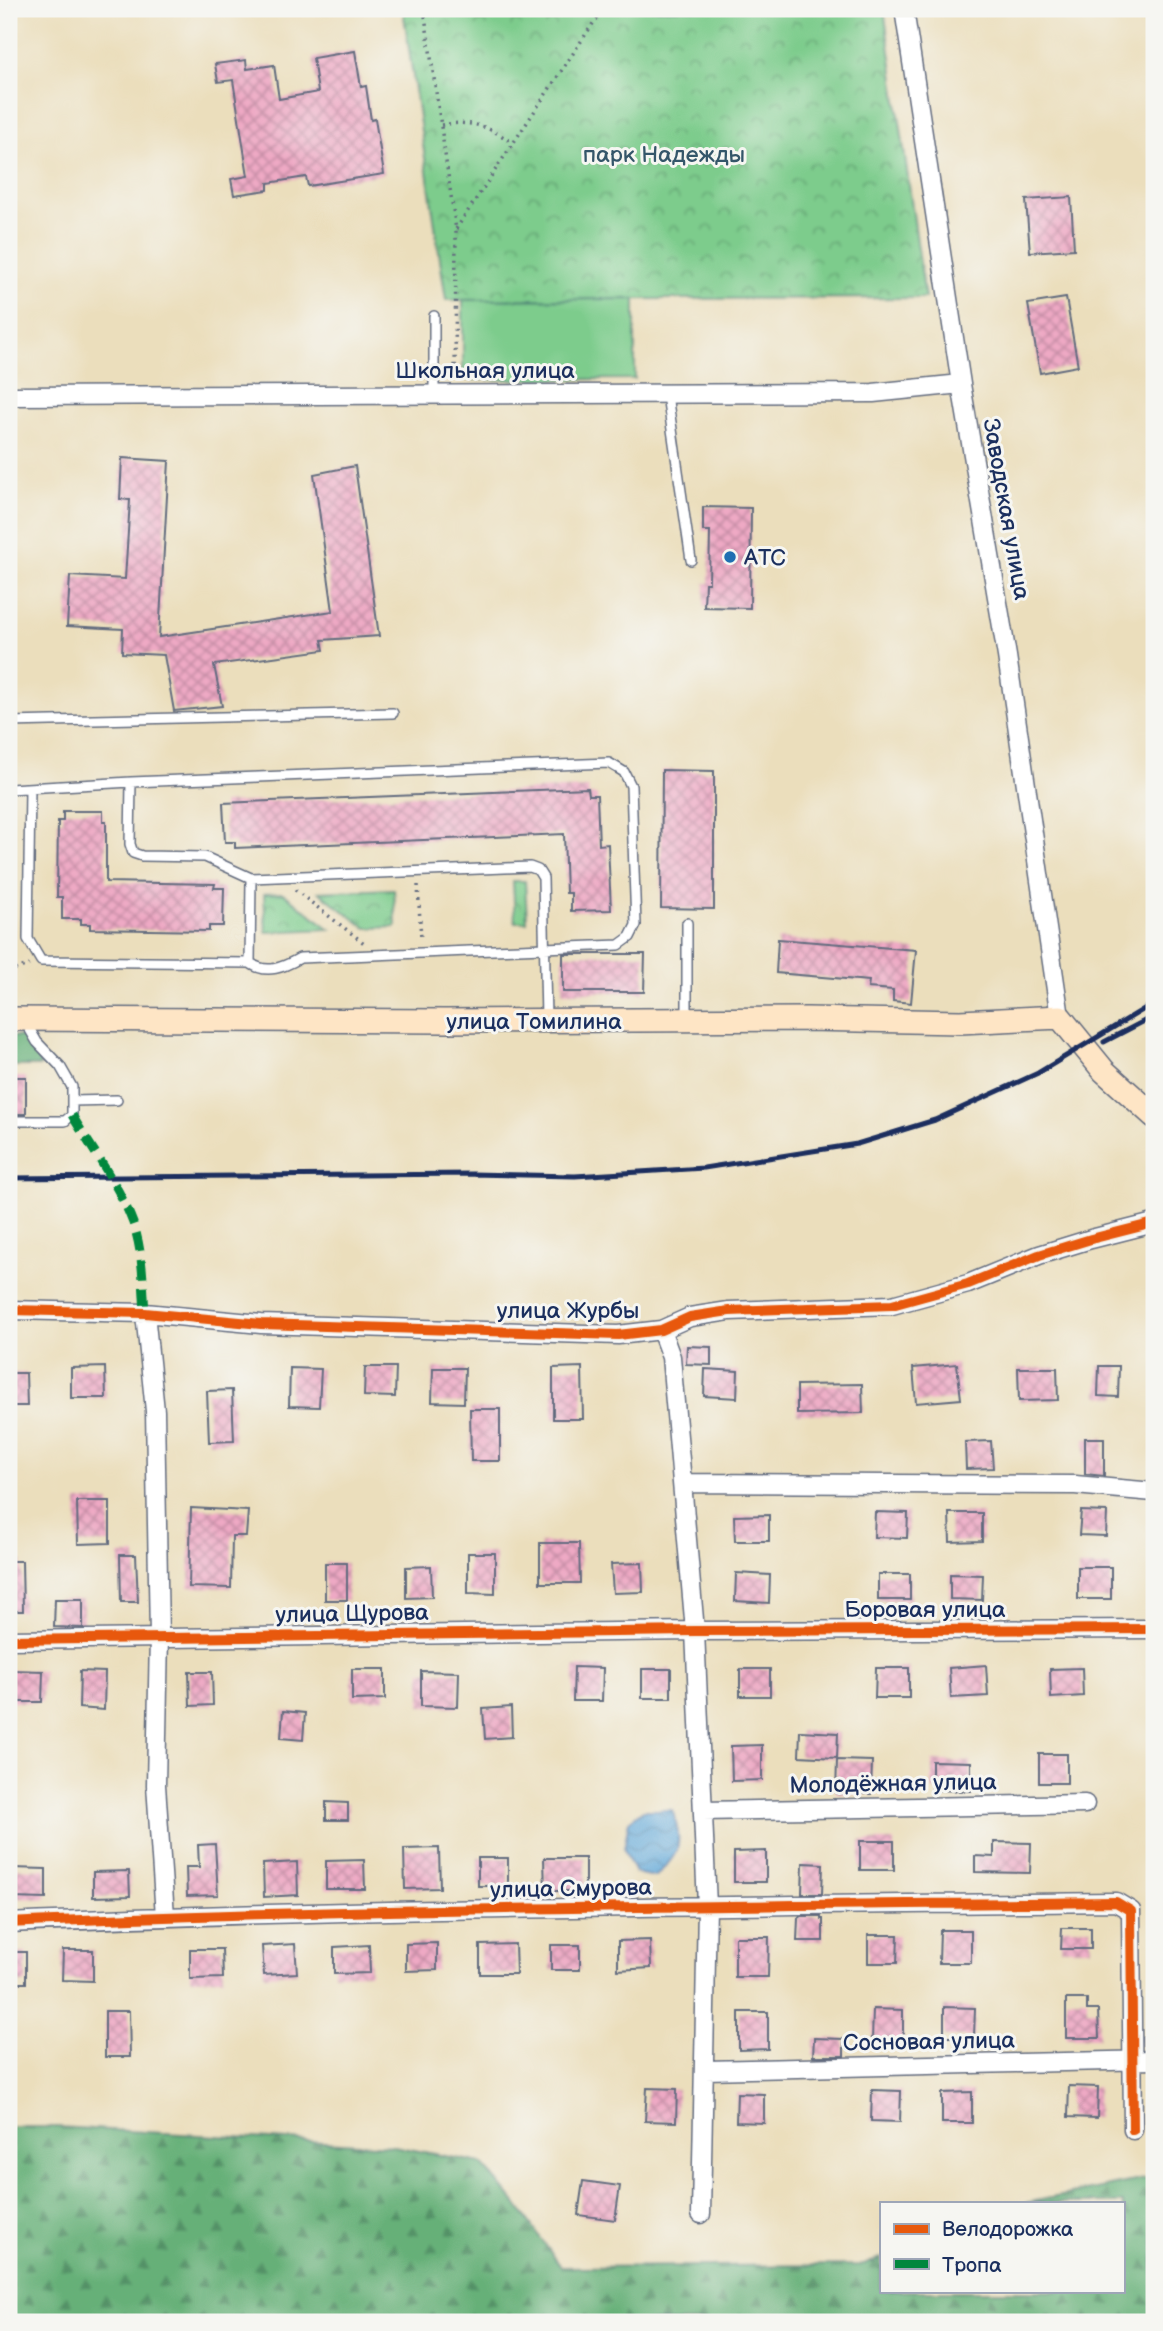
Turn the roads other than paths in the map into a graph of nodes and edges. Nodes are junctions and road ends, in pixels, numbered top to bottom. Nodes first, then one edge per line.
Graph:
1 (904, 9) edge
2 (434, 316) dead end
3 (961, 384) junction
4 (434, 394) junction
5 (667, 395) junction
6 (9, 396) edge
7 (691, 560) dead end
8 (393, 713) dead end
9 (9, 722) edge
10 (131, 782) junction
11 (30, 788) junction
12 (9, 789) edge
13 (251, 878) junction
14 (687, 923) dead end
15 (545, 947) junction
16 (250, 963) junction
17 (1060, 1017) junction
18 (17, 1019) edge
19 (687, 1020) junction
20 (546, 1021) junction
21 (117, 1100) dead end
22 (72, 1101) junction
23 (1154, 1116) edge
24 (9, 1121) edge
25 (1154, 1223) edge
26 (9, 1310) edge
27 (145, 1313) junction
28 (661, 1330) junction
29 (684, 1483) junction
30 (1154, 1492) edge
31 (1154, 1629) edge
32 (695, 1631) junction
33 (159, 1636) junction
34 (9, 1640) edge
35 (1085, 1804) dead end
36 (703, 1811) junction
37 (707, 1906) junction
38 (165, 1916) junction
39 (9, 1923) edge
40 (1154, 2060) edge
41 (1132, 2061) junction
42 (705, 2070) junction
43 (1133, 2130) dead end
44 (701, 2214) dead end

1 - 3 street, Заводская улица
2 - 4 lane
3 - 5 street, Школьная улица
3 - 17 street, Заводская улица
4 - 5 street, Школьная улица
4 - 6 street, Школьная улица
5 - 7 lane
8 - 9 lane
10 - 11 lane
10 - 13 lane
10 - 15 lane
11 - 12 lane
11 - 16 lane
13 - 15 lane
13 - 16 lane
14 - 19 lane
15 - 16 lane
15 - 20 lane
17 - 19 street, улица Томилина
17 - 23 street
18 - 20 street, улица Томилина
18 - 22 lane
19 - 20 street, улица Томилина
21 - 22 lane
22 - 24 lane
25 - 28 street, улица Журбы
26 - 27 street, улица Журбы
27 - 28 street, улица Журбы
27 - 33 street
28 - 29 street
29 - 30 street
29 - 32 street
31 - 32 street, Боровая улица
32 - 33 street, улица Щурова
32 - 36 street
33 - 34 street, улица Щурова
33 - 38 street
35 - 36 street, Молодёжная улица
36 - 37 street
37 - 38 street, улица Смурова
37 - 41 street, улица Смурова
37 - 42 street
38 - 39 street, улица Смурова
40 - 41 street, Сосновая улица
41 - 42 street, Сосновая улица
41 - 43 street
42 - 44 street

